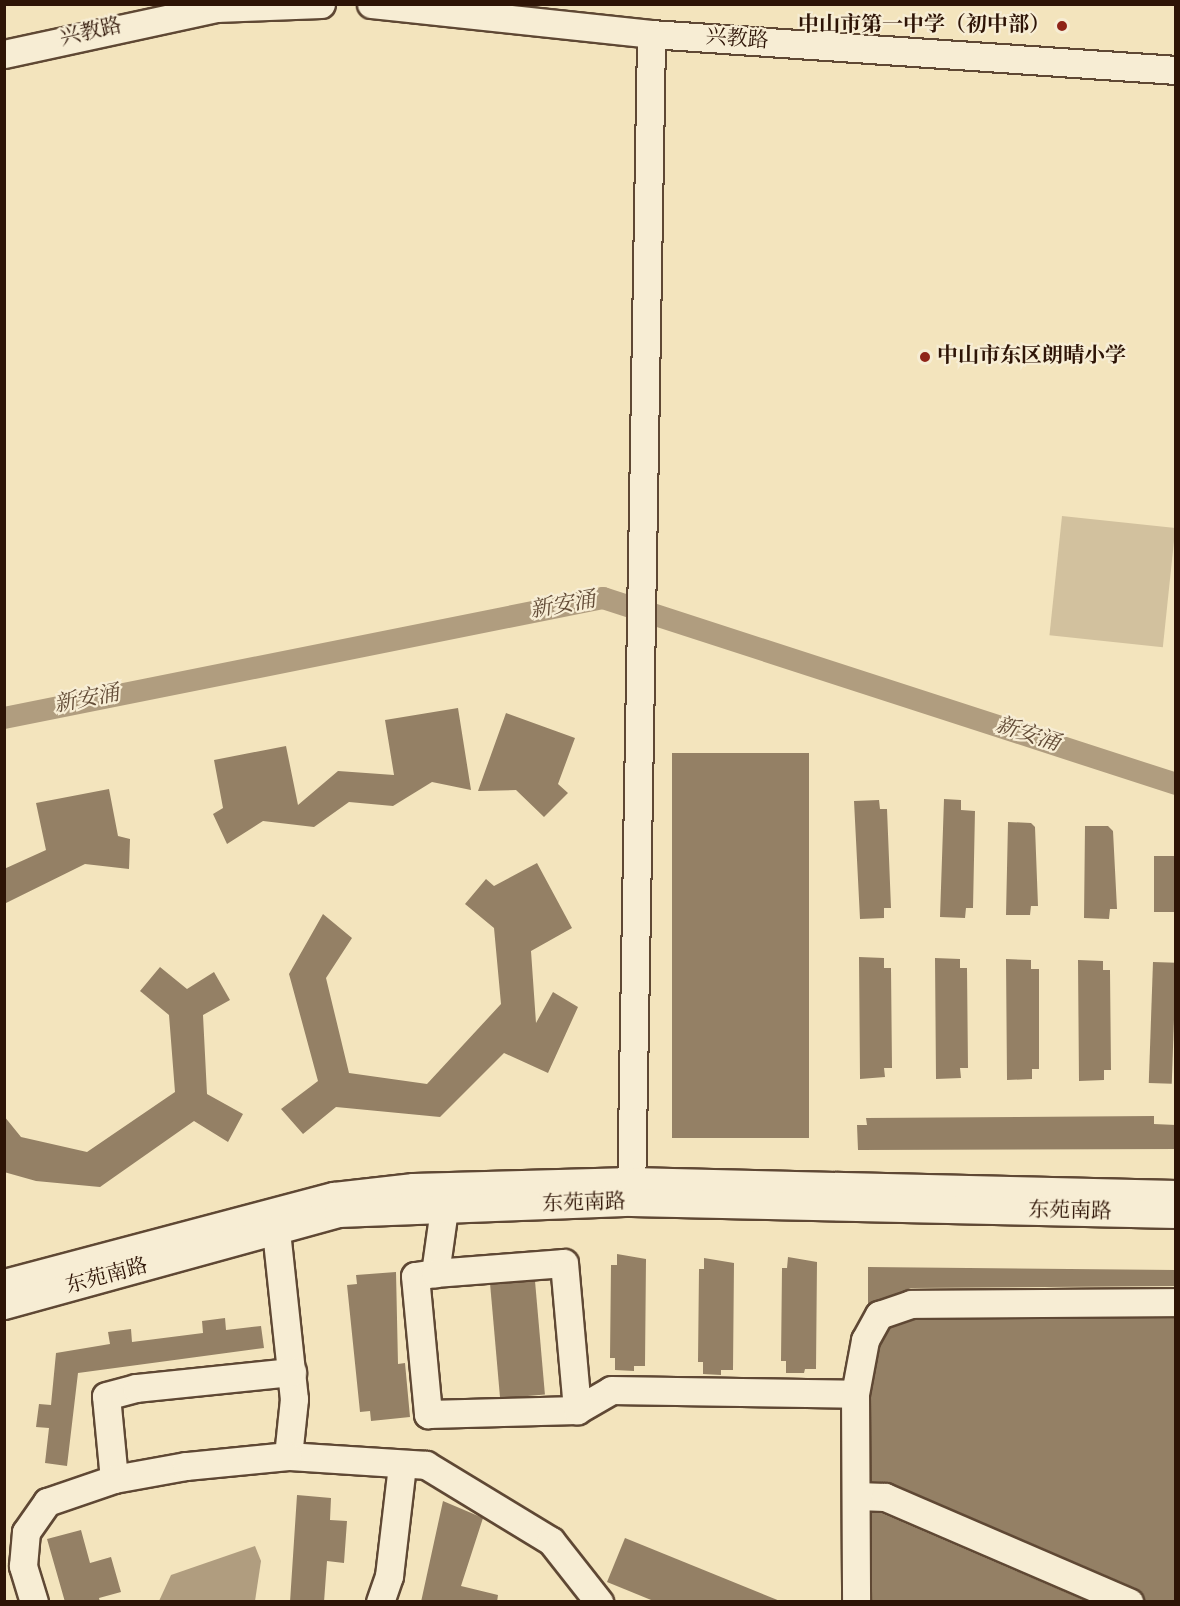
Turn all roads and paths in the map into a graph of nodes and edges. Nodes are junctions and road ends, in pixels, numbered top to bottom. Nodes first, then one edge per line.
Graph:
1 (321, 4) edge
2 (371, 4) edge
3 (651, 34) junction
4 (4, 54) edge
5 (1176, 70) edge
6 (631, 1192) junction
7 (1176, 1194) edge
8 (444, 1209) junction
9 (1176, 1214) edge
10 (276, 1230) junction
11 (435, 1273) junction
12 (4, 1283) edge
13 (1176, 1302) edge
14 (4, 1305) edge
15 (292, 1372) junction
16 (855, 1394) junction
17 (577, 1410) junction
18 (288, 1456) junction
19 (402, 1465) junction
20 (114, 1479) junction
21 (856, 1496) junction
22 (392, 1589) edge
23 (34, 1602) edge
24 (380, 1602) edge
25 (599, 1602) edge
26 (856, 1602) edge
27 (1129, 1602) edge

1 - 4 street, 兴教路
2 - 3 street, 兴教路
3 - 5 street, 兴教路
3 - 6 street
6 - 7 street, 东苑南路
6 - 8 street, 东苑南路
6 - 9 street, 东苑南路
6 - 12 street, 东苑南路
8 - 10 street, 东苑南路
8 - 11 street
10 - 14 street, 东苑南路
10 - 15 street
11 - 17 street
11 - 17 street
13 - 16 street
15 - 18 street
15 - 20 street
16 - 17 street
16 - 21 street
18 - 19 street
18 - 20 street
19 - 22 street
19 - 25 street
20 - 23 street
21 - 26 street
21 - 27 street
22 - 24 street

